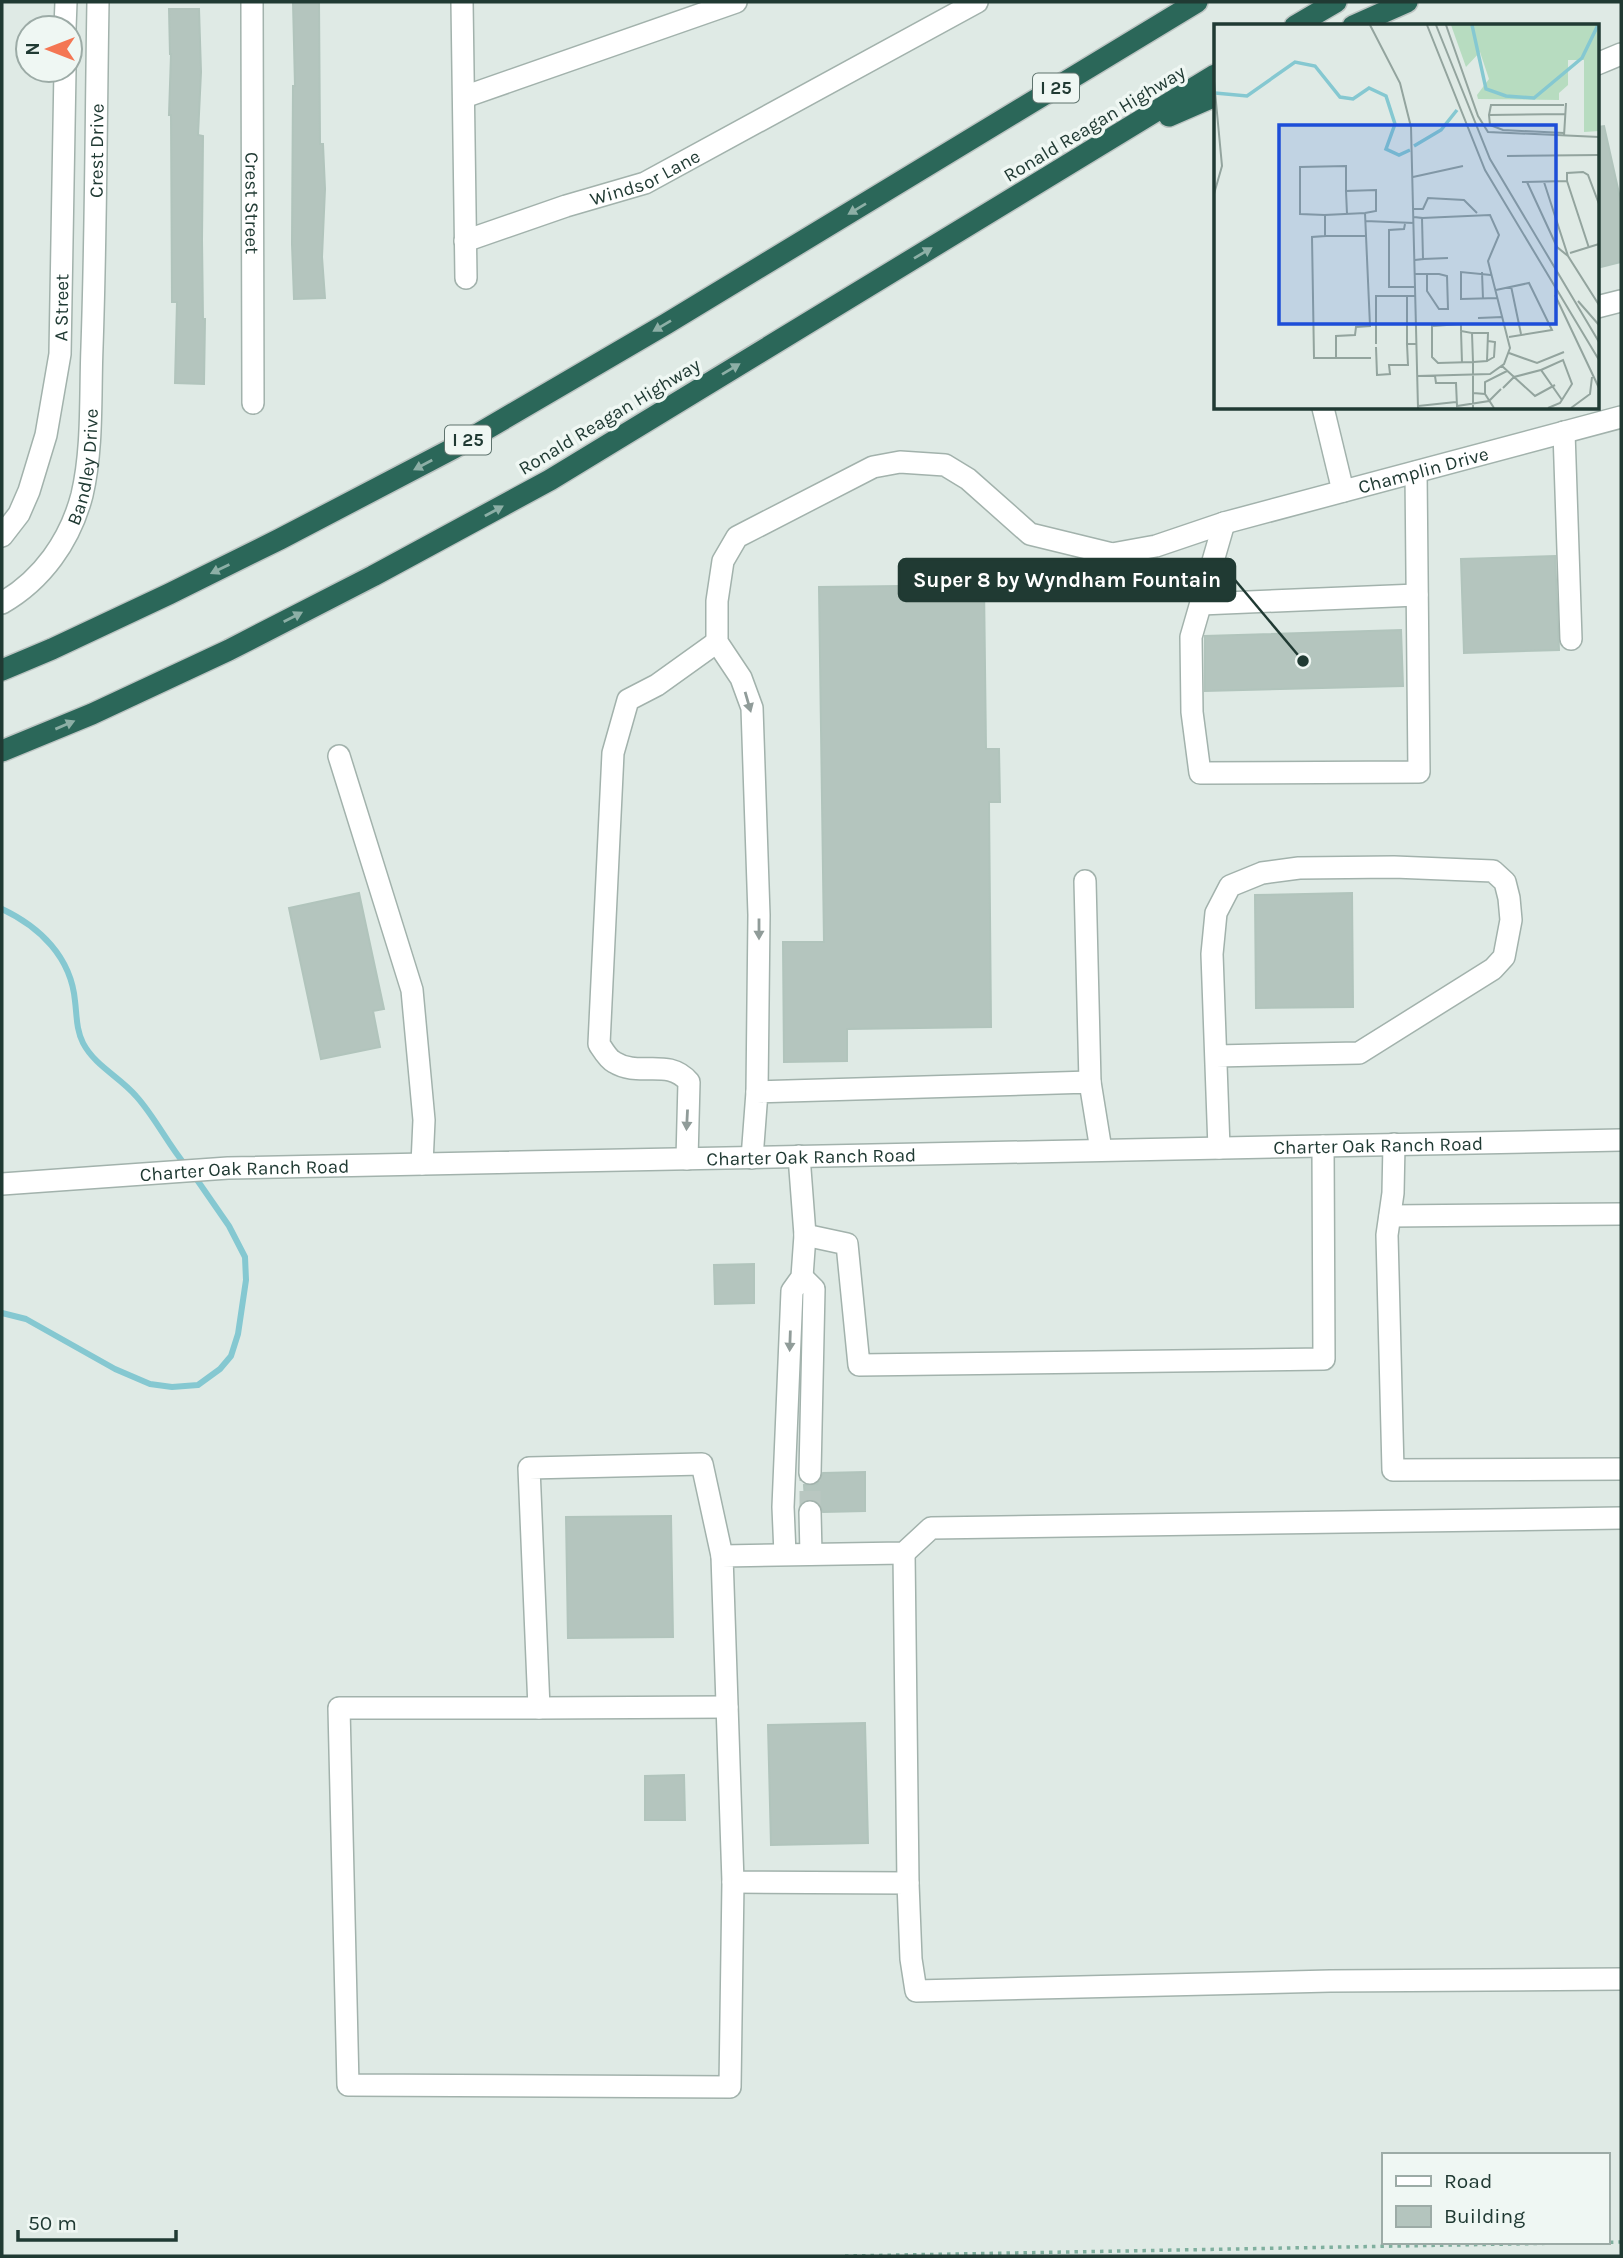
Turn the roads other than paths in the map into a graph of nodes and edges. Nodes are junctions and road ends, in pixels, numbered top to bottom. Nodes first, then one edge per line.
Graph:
1 (98, 2) edge
2 (252, 2) edge
3 (462, 2) edge
4 (736, 2) edge
5 (977, 2) edge
6 (1171, 2) edge
7 (1197, 2) edge
8 (1336, 2) edge
9 (1407, 2) edge
10 (1298, 24) edge
11 (1358, 24) edge
12 (1621, 54) edge
13 (1598, 64) edge
14 (1214, 76) edge
15 (65, 84) edge
16 (1214, 96) edge
17 (464, 97) junction
18 (1106, 143) junction
19 (915, 174) junction
20 (465, 241) junction
21 (466, 278) dead end
22 (94, 300) joint
23 (1621, 301) edge
24 (1598, 307) edge
25 (253, 403) dead end
26 (1324, 410) edge
27 (1621, 416) edge
28 (1563, 432) junction
29 (1416, 472) junction
30 (1343, 491) junction
31 (1224, 523) junction
32 (2, 536) edge
33 (1417, 595) junction
34 (2, 603) edge
35 (1201, 604) junction
36 (1571, 639) dead end
37 (717, 642) junction
38 (2, 670) edge
39 (2, 751) edge
40 (339, 756) dead end
41 (1085, 881) dead end
42 (1216, 1056) junction
43 (1090, 1082) junction
44 (757, 1091) junction
45 (1621, 1140) edge
46 (1394, 1144) junction
47 (1323, 1146) junction
48 (1219, 1148) junction
49 (1101, 1150) junction
50 (799, 1156) junction
51 (752, 1158) junction
52 (687, 1159) junction
53 (422, 1164) junction
54 (2, 1184) edge
55 (1621, 1214) edge
56 (1390, 1216) junction
57 (806, 1234) junction
58 (802, 1277) junction
59 (1621, 1469) edge
60 (810, 1473) tunnel mouth
61 (810, 1512) tunnel mouth
62 (1621, 1518) edge
63 (904, 1553) junction
64 (785, 1554) junction
65 (811, 1554) junction
66 (722, 1556) junction
67 (727, 1707) junction
68 (539, 1708) junction
69 (733, 1882) junction
70 (908, 1882) junction
71 (1621, 1979) edge

1 - 22 street, Crest Drive
2 - 25 street, Crest Street
3 - 17 street
4 - 17 street
5 - 20 street, Windsor Lane
6 - 19 highway
7 - 19 highway, I 25
8 - 10 highway
9 - 11 highway
12 - 13 street
14 - 18 highway, Ronald Reagan Highway
15 - 32 street, A Street
16 - 18 highway
17 - 20 street
39 -> 18 highway, Ronald Reagan Highway
19 -> 38 highway, I 25
20 - 21 street
22 - 34 street, Bandley Drive
23 - 24 street
26 - 30 street
27 - 28 street, Champlin Drive
28 - 29 street, Champlin Drive
28 - 36 street
29 - 30 street, Champlin Drive
29 - 33 street
30 - 31 street, Champlin Drive
31 - 35 street
31 - 37 street, Champlin Drive
33 - 35 street
33 - 35 street
37 -> 44 street
37 -> 52 street
40 - 53 street
41 - 43 street
42 - 42 street
42 - 48 street
43 - 44 street
43 - 49 street
44 - 51 street
45 - 46 street, Charter Oak Ranch Road
46 - 47 street, Charter Oak Ranch Road
46 - 56 street
47 - 48 street, Charter Oak Ranch Road
47 - 57 street
48 - 49 street, Charter Oak Ranch Road
49 - 50 street, Charter Oak Ranch Road
50 - 51 street, Charter Oak Ranch Road
50 - 57 street
51 - 52 street, Charter Oak Ranch Road
52 - 53 street, Charter Oak Ranch Road
53 - 54 street, Charter Oak Ranch Road
55 - 56 street
56 - 59 street
57 - 58 street
58 - 60 street
58 -> 64 street
61 - 65 street
62 - 63 street
63 - 65 street
63 - 70 street
64 - 65 street
64 - 66 street
66 - 67 street
66 - 68 street
67 - 68 street
67 - 69 street
68 - 69 street
69 - 70 street
70 - 71 street

